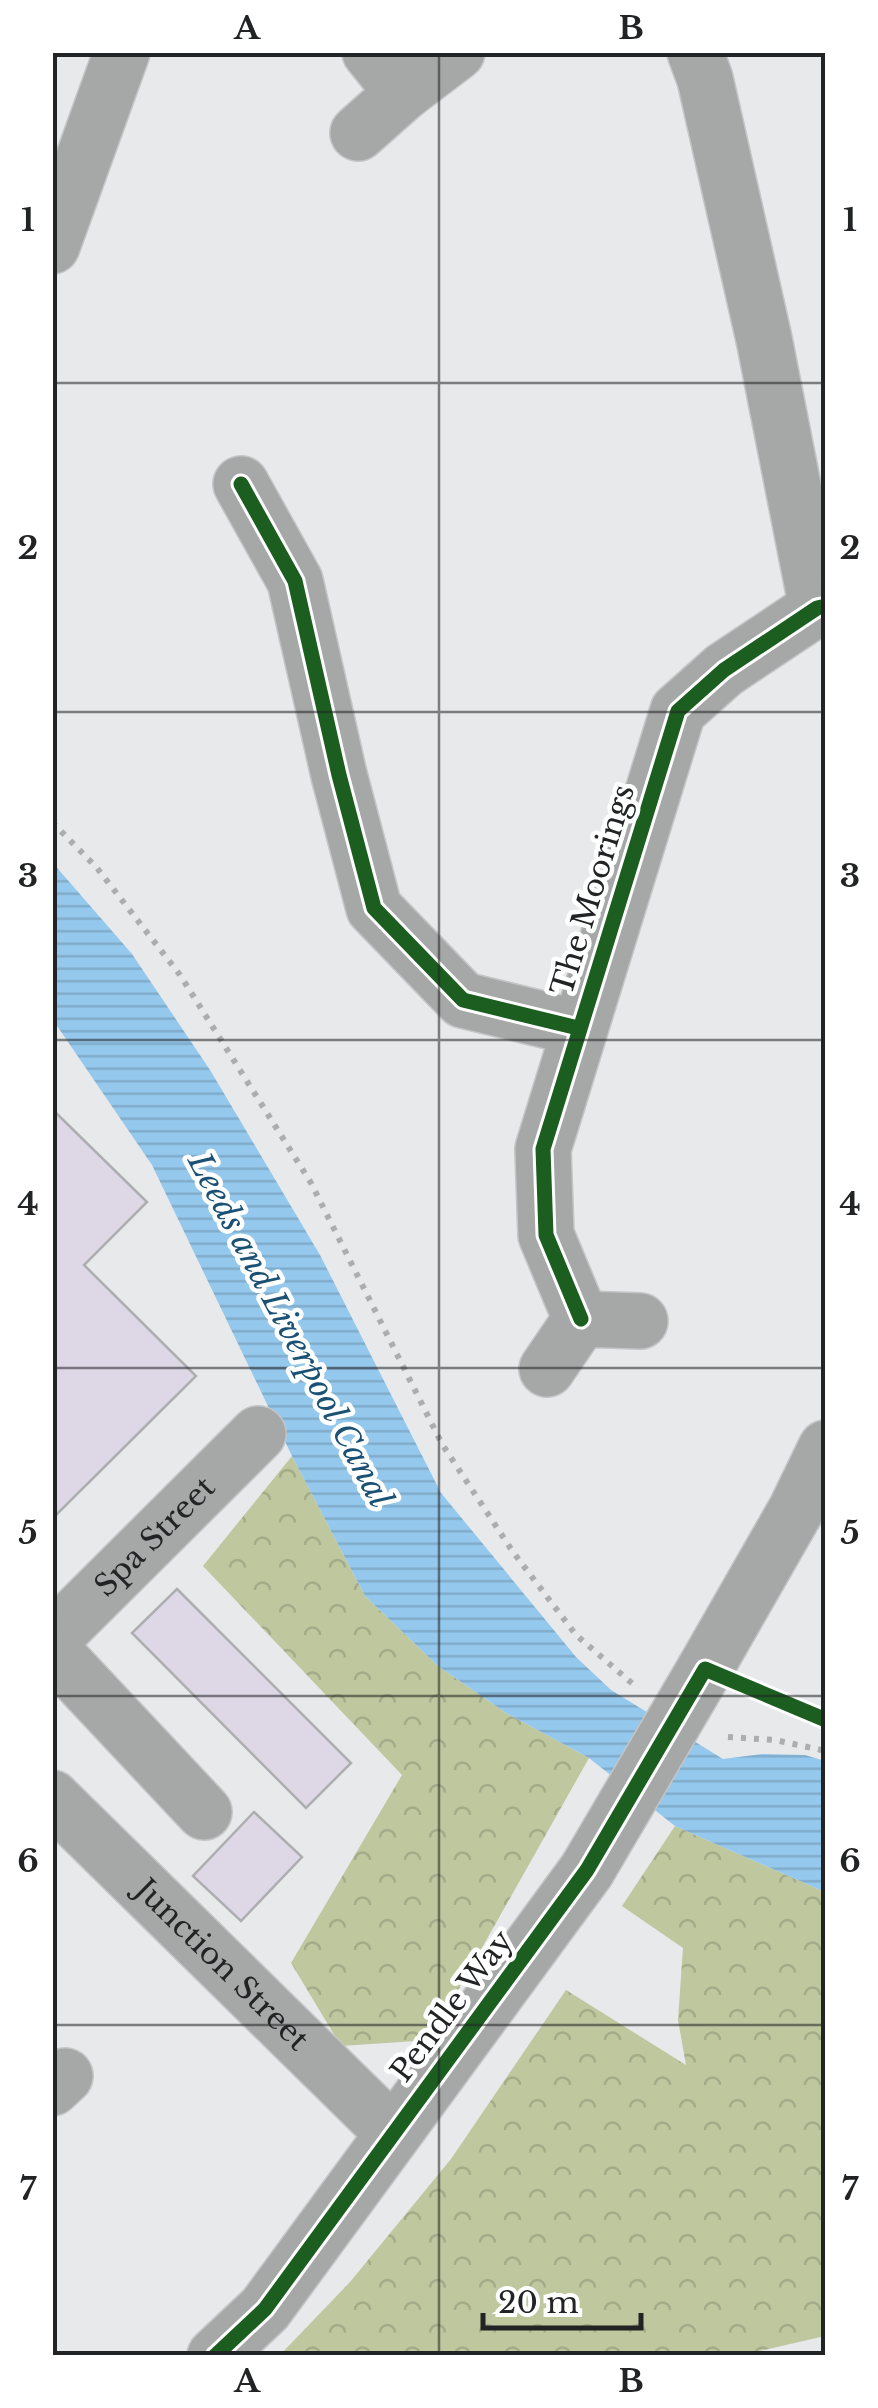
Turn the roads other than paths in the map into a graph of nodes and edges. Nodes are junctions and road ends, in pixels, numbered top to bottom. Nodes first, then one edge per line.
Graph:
1 (122, 52) edge
2 (457, 52) edge
3 (695, 52) edge
4 (386, 73) edge
5 (358, 134) dead end
6 (52, 246) edge
7 (242, 484) dead end
8 (821, 607) edge
9 (578, 1028) junction
10 (581, 1319) junction
11 (640, 1321) dead end
12 (547, 1368) dead end
13 (258, 1434) dead end
14 (826, 1448) edge
15 (52, 1639) edge
16 (52, 1650) edge
17 (52, 1798) edge
18 (204, 1812) dead end
19 (392, 2132) junction
20 (215, 2356) edge

1 - 6 street
2 - 4 street
3 - 8 street, The Moorings
4 - 5 street
7 - 9 street
8 - 9 street, The Moorings
9 - 10 street, The Moorings
10 - 11 street
10 - 12 street
13 - 15 street, Spa Street
14 - 19 street, Pendle Way, bridge
16 - 18 street
17 - 19 street, Junction Street
19 - 20 street, Pendle Way

